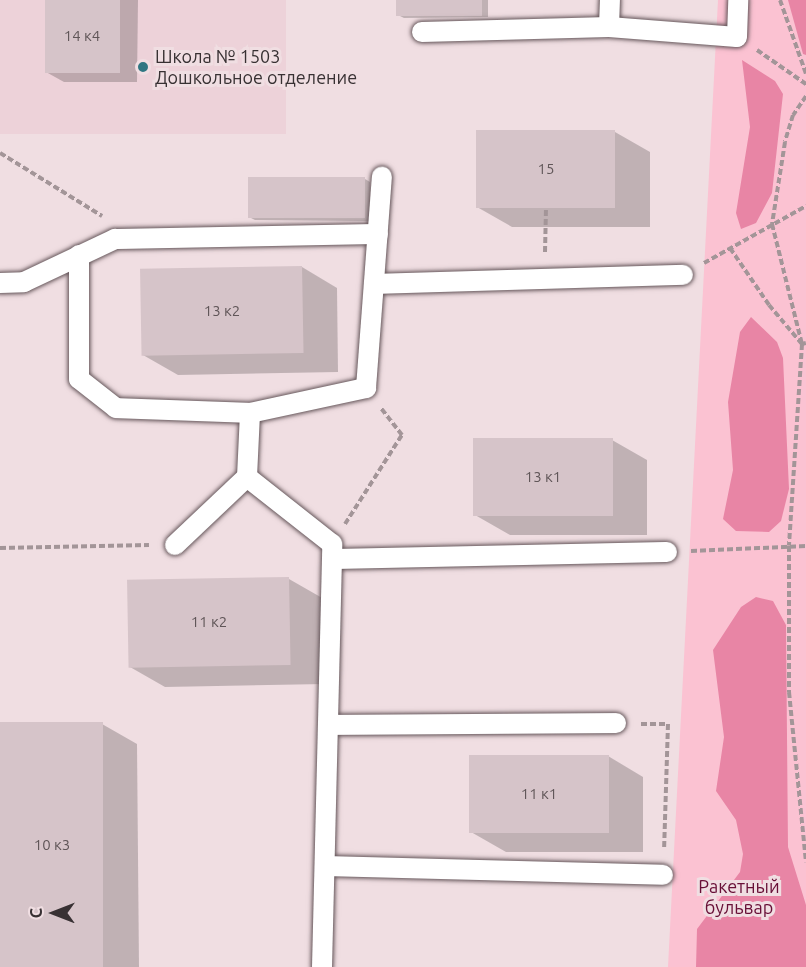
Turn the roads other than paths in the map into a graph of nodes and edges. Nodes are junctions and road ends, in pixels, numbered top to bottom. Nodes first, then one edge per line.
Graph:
1 (610, 0) edge
2 (738, 0) edge
3 (609, 27) junction
4 (422, 32) dead end
5 (382, 177) dead end
6 (378, 234) junction
7 (79, 255) junction
8 (682, 275) road end
9 (0, 283) edge
10 (374, 284) junction
11 (250, 412) junction
12 (247, 477) junction
13 (175, 545) road end
14 (332, 551) junction
15 (667, 552) road end
16 (616, 723) road end
17 (329, 725) junction
18 (325, 866) junction
19 (663, 875) road end
20 (322, 967) edge

1 - 3 lane
2 - 3 lane
3 - 4 lane
5 - 6 lane
6 - 7 lane
6 - 10 lane
7 - 9 lane
7 - 11 lane
8 - 10 lane
10 - 11 lane
11 - 12 lane
12 - 13 lane
12 - 14 lane
14 - 15 lane
14 - 17 lane
16 - 17 lane
17 - 18 lane
18 - 19 lane
18 - 20 lane

